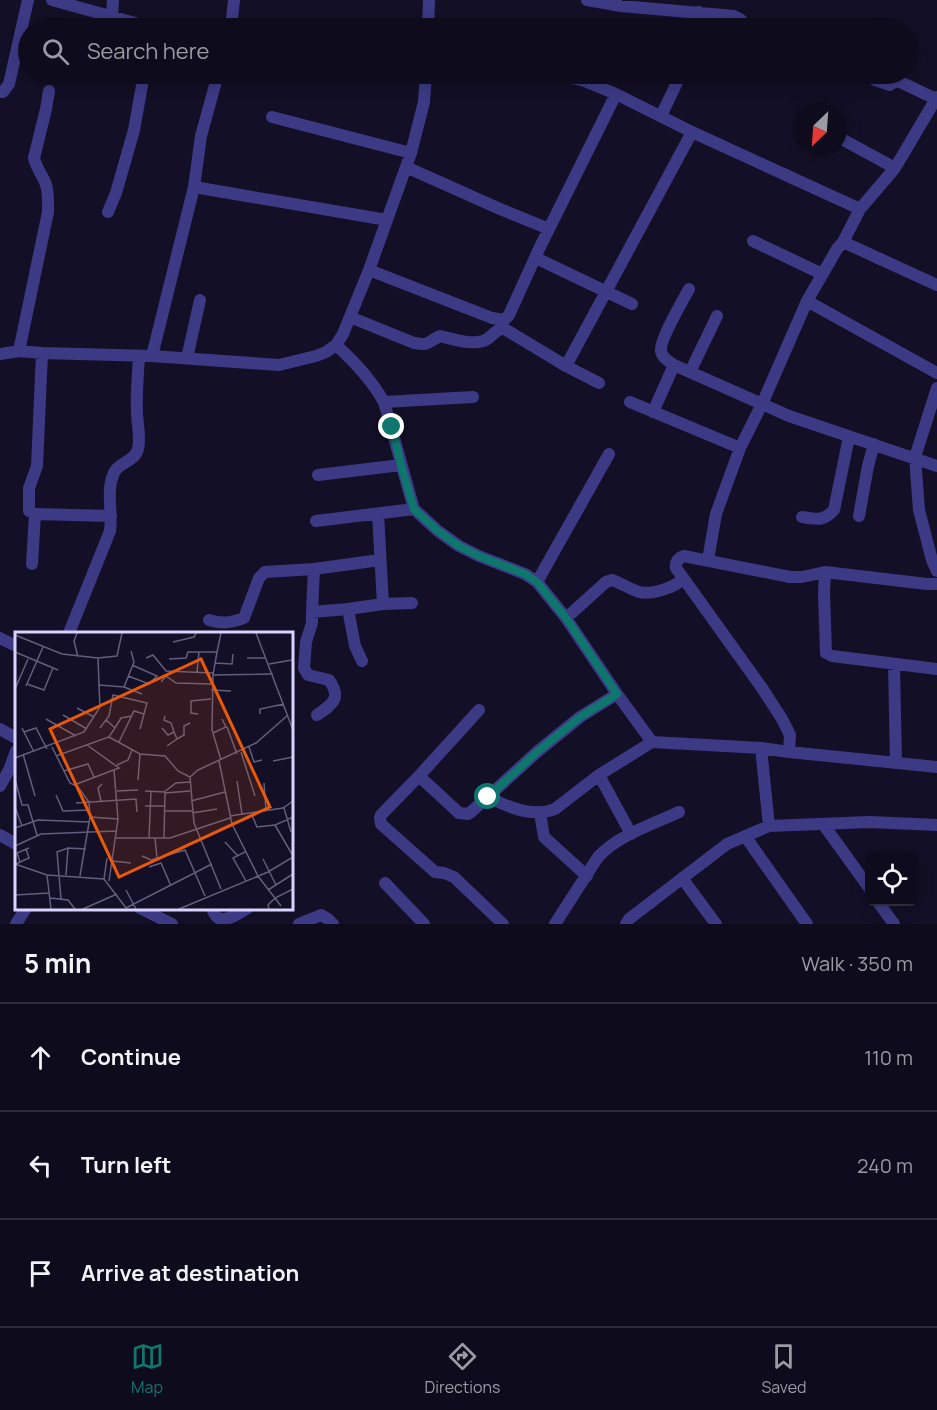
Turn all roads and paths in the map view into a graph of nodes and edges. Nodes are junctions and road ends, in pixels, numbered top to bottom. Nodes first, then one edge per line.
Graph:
1 (28, 0) edge
2 (52, 0) edge
3 (113, 0) edge
4 (234, 0) edge
5 (429, 0) edge
6 (587, 0) edge
7 (691, 8) edge
8 (112, 16) junction
9 (24, 18) edge
10 (119, 18) edge
11 (232, 18) edge
12 (428, 18) edge
13 (738, 18) edge
14 (18, 44) edge
15 (142, 84) edge
16 (215, 84) edge
17 (425, 84) edge
18 (592, 84) edge
19 (676, 84) edge
20 (910, 84) edge
21 (49, 91) dead end
22 (0, 92) edge
23 (616, 94) junction
24 (936, 98) edge
25 (661, 116) junction
26 (272, 117) dead end
27 (692, 132) junction
28 (847, 142) edge
29 (411, 153) junction
30 (406, 167) junction
31 (895, 168) junction
32 (194, 187) junction
33 (860, 209) junction
34 (108, 212) dead end
35 (387, 220) junction
36 (549, 229) junction
37 (753, 241) dead end
38 (843, 242) junction
39 (536, 258) junction
40 (369, 270) junction
41 (822, 274) junction
42 (937, 285) edge
43 (689, 289) dead end
44 (605, 291) junction
45 (200, 300) dead end
46 (807, 301) junction
47 (632, 304) dead end
48 (717, 316) dead end
49 (350, 317) junction
50 (498, 320) junction
51 (491, 337) junction
52 (336, 345) junction
53 (19, 351) junction
54 (42, 352) junction
55 (0, 354) edge
56 (139, 356) junction
57 (152, 356) junction
58 (187, 358) junction
59 (674, 365) junction
60 (566, 366) junction
61 (690, 372) junction
62 (937, 373) edge
63 (599, 383) dead end
64 (937, 388) edge
65 (473, 397) dead end
66 (384, 402) junction
67 (630, 402) dead end
68 (762, 404) junction
69 (652, 412) junction
70 (933, 416) edge
71 (849, 437) junction
72 (874, 444) junction
73 (740, 448) junction
74 (609, 454) dead end
75 (915, 457) junction
76 (401, 465) junction
77 (937, 466) edge
78 (318, 475) dead end
79 (414, 509) junction
80 (29, 511) dead end
81 (378, 514) junction
82 (111, 516) junction
83 (859, 516) dead end
84 (802, 517) dead end
85 (316, 521) dead end
86 (380, 560) junction
87 (708, 560) junction
88 (32, 564) dead end
89 (314, 569) junction
90 (937, 571) edge
91 (825, 572) junction
92 (683, 578) junction
93 (537, 582) junction
94 (937, 584) edge
95 (411, 603) dead end
96 (382, 604) junction
97 (348, 609) junction
98 (312, 612) junction
99 (566, 618) junction
100 (209, 620) dead end
101 (69, 632) edge
102 (0, 638) edge
103 (15, 646) edge
104 (362, 661) dead end
105 (894, 664) junction
106 (937, 669) edge
107 (617, 694) junction
108 (479, 710) dead end
109 (317, 715) dead end
110 (0, 729) edge
111 (15, 737) edge
112 (652, 742) junction
113 (761, 748) junction
114 (789, 752) junction
115 (896, 763) junction
116 (937, 766) edge
117 (13, 772) edge
118 (599, 775) junction
119 (419, 776) junction
120 (0, 786) edge
121 (488, 797) junction
122 (679, 812) dead end
123 (540, 813) junction
124 (822, 824) junction
125 (937, 825) edge
126 (769, 826) junction
127 (631, 834) junction
128 (0, 835) edge
129 (746, 836) junction
130 (15, 843) edge
131 (587, 876) junction
132 (682, 878) junction
133 (865, 882) edge
134 (385, 884) dead end
135 (881, 906) edge
136 (25, 909) edge
137 (142, 909) edge
138 (213, 909) edge
139 (246, 909) edge
140 (629, 922) edge
141 (16, 924) edge
142 (172, 924) edge
143 (299, 924) edge
144 (333, 924) edge
145 (424, 924) edge
146 (503, 924) edge
147 (555, 924) edge
148 (716, 924) edge
149 (807, 924) edge
150 (894, 924) edge

1 - 9 street
2 - 8 street
3 - 8 street
4 - 11 street
5 - 12 street
6 - 7 street
7 - 13 street
8 - 10 street
14 - 22 street
15 - 34 street
16 - 32 street
17 - 29 street
18 - 23 street
19 - 25 street
20 - 24 street
21 - 53 street
23 - 25 street
23 - 36 street
24 - 31 street
25 - 27 street
26 - 29 street
27 - 33 street
27 - 44 street
28 - 31 street
29 - 30 street
30 - 35 street
30 - 36 street
31 - 33 street
32 - 35 street
32 - 57 street
33 - 38 street
35 - 40 street
36 - 39 street
37 - 41 street
38 - 41 street
38 - 42 street
39 - 44 street
39 - 50 street
40 - 49 street
40 - 50 street
41 - 46 street
43 - 59 street
44 - 47 street
44 - 60 street
45 - 58 street
46 - 62 street
46 - 68 street
48 - 61 street
49 - 51 street
49 - 52 street
50 - 51 street
51 - 60 street
52 - 58 street
52 - 66 street
53 - 54 street
53 - 55 street
54 - 56 street
54 - 80 street
56 - 57 street
56 - 82 street
57 - 58 street
59 - 61 street
59 - 69 street
60 - 63 street
61 - 68 street
64 - 70 street
65 - 66 street
66 - 76 street
67 - 69 street
68 - 71 street
68 - 73 street
69 - 73 street
70 - 75 street
71 - 72 street
71 - 84 street
72 - 75 street
72 - 83 street
73 - 87 street
74 - 93 street
75 - 77 street
75 - 90 street
76 - 78 street
76 - 79 street
79 - 81 street
79 - 93 street
81 - 85 street
81 - 86 street
82 - 88 street
82 - 101 street
86 - 89 street
86 - 96 street
87 - 91 street
87 - 92 street
89 - 98 street
89 - 100 street
91 - 94 street
91 - 105 street
92 - 99 street
92 - 114 street
93 - 99 street
95 - 96 street
96 - 97 street
97 - 98 street
97 - 104 street
98 - 109 street
99 - 107 street
102 - 103 street
105 - 106 street
105 - 115 street
107 - 112 street
107 - 121 street
108 - 119 street
110 - 111 street
112 - 113 street
112 - 118 street
113 - 114 street
113 - 126 street
114 - 115 street
115 - 116 street
117 - 120 street
118 - 123 street
118 - 127 street
119 - 121 street
119 - 146 street
121 - 123 street
122 - 127 street
123 - 131 street
124 - 125 street
124 - 126 street
124 - 133 street
126 - 129 street
127 - 131 street
128 - 130 street
129 - 132 street
129 - 149 street
131 - 147 street
132 - 140 street
132 - 148 street
134 - 145 street
135 - 150 street
136 - 141 street
137 - 142 street
138 - 139 street
143 - 144 street

